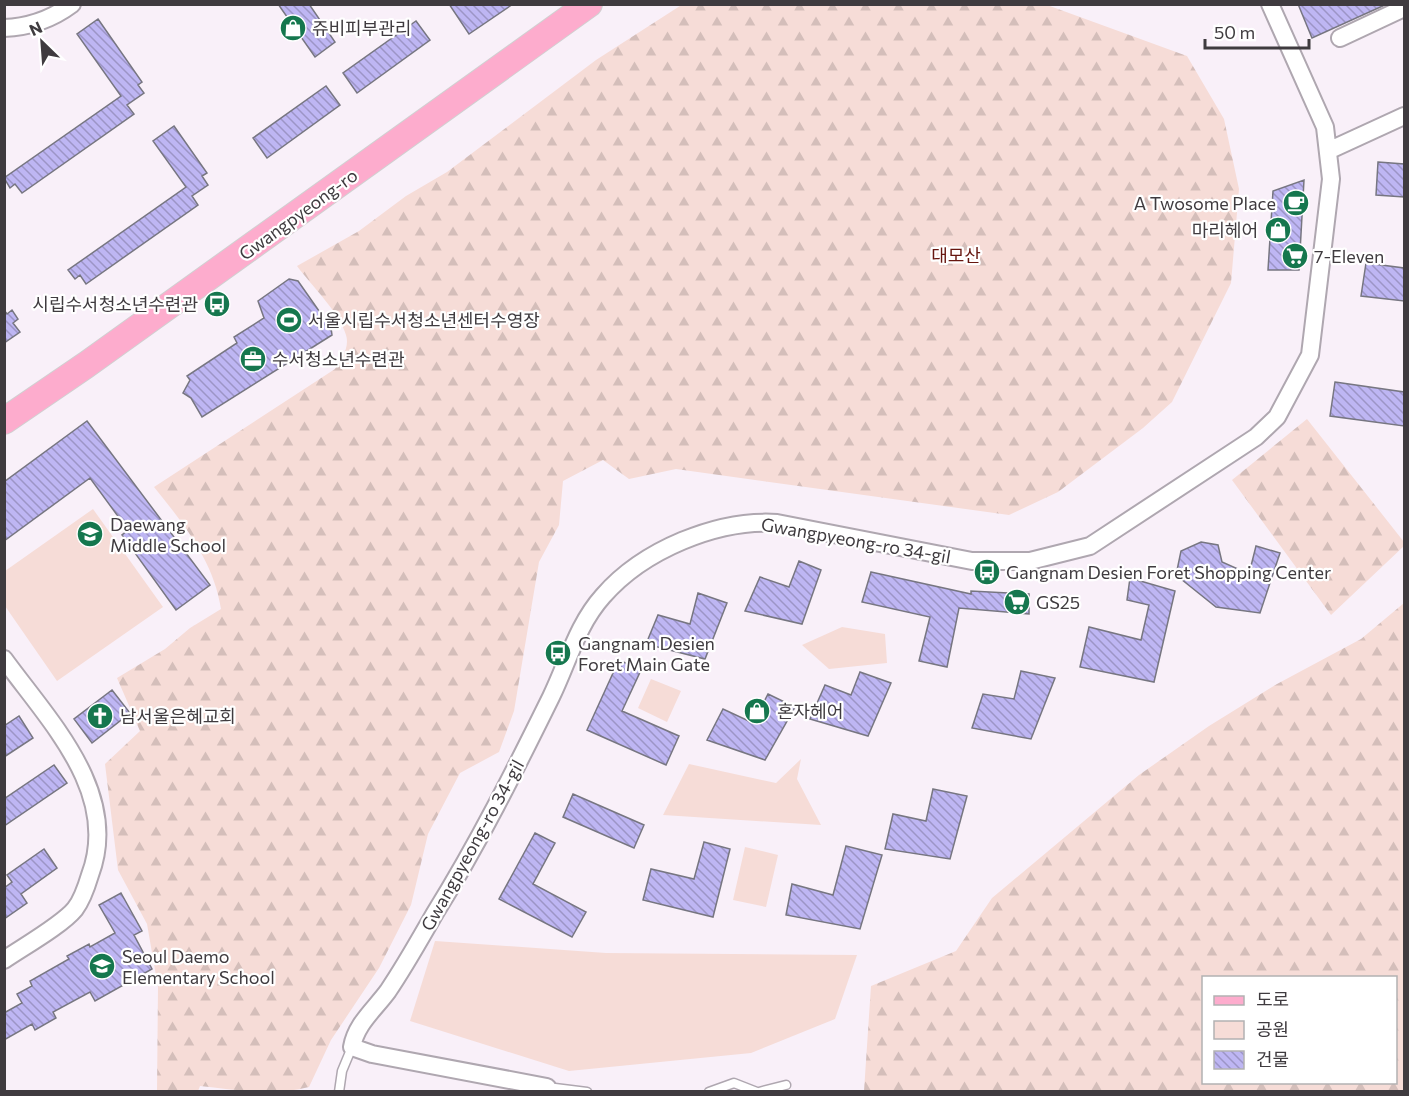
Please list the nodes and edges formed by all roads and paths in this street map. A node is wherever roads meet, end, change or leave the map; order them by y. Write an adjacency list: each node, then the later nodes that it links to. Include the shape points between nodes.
1 (72, 4): 5 (street, via 26,27)
2 (589, 4): 9 (main road, Gwangpyeong-ro)
3 (1270, 4): 8 (street, Gwangpyeong-ro 34-gil, via 1325,127)
4 (1403, 8): 6 (street)
5 (4, 28)
6 (1340, 39)
7 (1404, 116): 8 (street)
8 (1330, 150): 12 (street, Gwangpyeong-ro 34-gil, via 1331,178 1310,355 1277,417 1256,437 1090,546 1030,561 972,561 777,523 747,522 709,530 658,553 602,596 576,633 565,668 521,757 438,909 388,990 354,1033)
9 (4, 421)
10 (4, 659): 11 (street, via 77,762 97,811 98,834 95,863 75,909)
11 (4, 960)
12 (352, 1047): 14 (street); 15 (lane)
13 (786, 1085): 18 (lane)
14 (547, 1087): 16 (lane)
15 (339, 1092)
16 (587, 1092)
17 (710, 1092): 18 (lane, via 734,1083)
18 (758, 1092)

